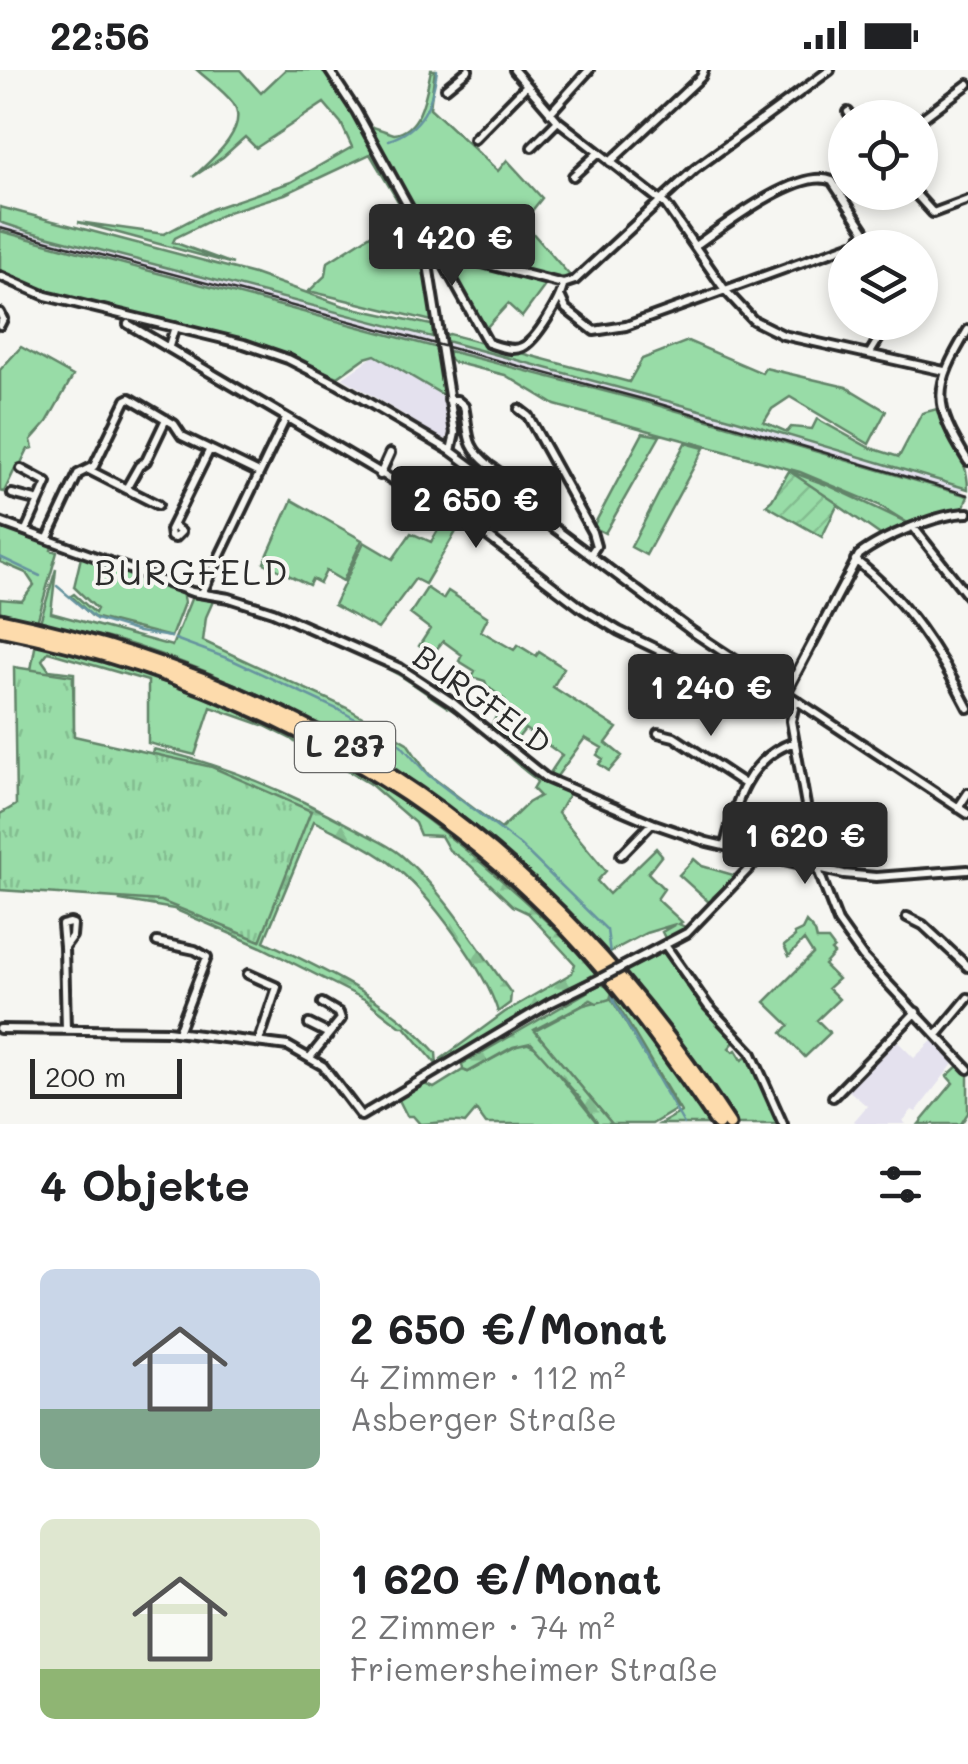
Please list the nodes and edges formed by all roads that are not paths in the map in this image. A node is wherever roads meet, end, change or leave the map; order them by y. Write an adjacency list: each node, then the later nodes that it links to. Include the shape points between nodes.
1 (330, 70): 22 (street, via 412,209)
2 (468, 70): 9 (street)
3 (514, 70): 8 (street)
4 (590, 70): 11 (street)
5 (704, 70): 16 (street)
6 (830, 70): 18 (street)
7 (968, 84): 10 (street)
8 (526, 86): 11 (street); 13 (street)
9 (446, 88)
10 (938, 106)
11 (550, 113): 12 (street)
12 (558, 121): 14 (street); 15 (street)
13 (474, 138)
14 (532, 147)
15 (598, 153): 16 (street); 17 (street)
16 (610, 162): 18 (street)
17 (573, 176)
18 (660, 200): 21 (street); 25 (street, via 580,276)
19 (968, 200): 20 (street)
20 (929, 210)
21 (694, 246): 26 (street); 26 (street, via 760,201 821,177 832,181 864,226 858,242)
22 (428, 254): 23 (street); 38 (street)
23 (438, 254): 25 (street); 27 (street, via 488,344 521,348)
24 (0, 276): 31 (street, via 46,296)
25 (563, 284): 27 (street)
26 (726, 290): 27 (street, via 601,331 566,310); 36 (street, via 748,316 774,332)
27 (561, 298)
28 (0, 313): 30 (street)
29 (128, 324): 35 (street)
30 (0, 325)
31 (165, 325): 32 (street); 35 (street)
32 (174, 327): 35 (street); 43 (street, via 288,359)
33 (968, 330): 37 (street)
34 (878, 340): 36 (street)
35 (166, 345): 40 (street)
36 (870, 354): 37 (street)
37 (944, 372): 45 (street, via 944,417)
38 (450, 400): 43 (street, via 456,433); 50 (street, via 464,406 476,454)
39 (519, 409): 61 (street, via 592,532 596,546)
40 (286, 418): 48 (street); 49 (street)
41 (166, 419): 42 (street); 47 (street, via 126,400); 51 (street)
42 (209, 451): 48 (street); 57 (street)
43 (451, 451): 61 (street)
44 (390, 453): 49 (street)
45 (968, 461)
46 (21, 468): 53 (street, via 47,483)
47 (89, 470): 51 (street); 60 (street, via 78,474)
48 (259, 473): 63 (street)
49 (380, 475): 67 (street, via 486,535 606,623 720,674)
50 (511, 476)
51 (126, 490): 54 (street)
52 (12, 494): 53 (street)
53 (39, 501): 59 (street)
54 (158, 505)
55 (968, 511): 58 (street)
56 (0, 522): 59 (street, BURGFELD)
57 (174, 527)
58 (914, 528): 62 (street, via 872,545); 64 (street)
59 (26, 530): 60 (street, BURGFELD)
60 (48, 538): 63 (street, BURGFELD)
61 (590, 555): 67 (street)
62 (855, 560): 68 (street); 70 (street, via 919,627)
63 (202, 593): 77 (street, BURGFELD, via 273,612 400,668 546,778)
64 (968, 596)
65 (0, 620): 103 (highway, L 237, via 100,643 210,680 302,722 426,798 577,928 637,995)
66 (0, 629): 102 (highway, L 237, via 96,651 209,690 382,779 463,837 560,922 616,985)
67 (739, 663): 68 (street)
68 (786, 693): 69 (street)
69 (796, 700): 72 (street); 75 (street)
70 (968, 708)
71 (658, 733): 73 (street)
72 (795, 742): 73 (street, via 767,756); 81 (street)
73 (746, 784): 78 (street)
74 (968, 793): 75 (street)
75 (958, 808): 76 (street)
76 (968, 814)
77 (652, 823): 78 (street, BURGFELD); 80 (street)
78 (725, 846): 79 (street, BURGFELD)
79 (763, 854): 81 (street, BURGFELD); 85 (street, via 694,926)
80 (622, 856)
81 (817, 868): 82 (street, BURGFELD, via 876,877); 91 (street, via 849,940)
82 (968, 870)
83 (907, 917): 87 (street)
84 (157, 942): 95 (street, via 206,956)
85 (665, 945): 99 (street, bridge, via 550,1003 361,1116); 104 (street, via 751,1052)
86 (64, 946): 94 (street)
87 (968, 966)
88 (248, 974): 98 (street, via 277,987)
89 (968, 998): 97 (street)
90 (322, 1004): 96 (street, via 342,1016)
91 (916, 1012): 97 (street); 101 (street)
92 (309, 1024): 96 (street)
93 (0, 1029): 94 (street)
94 (66, 1029): 95 (street)
95 (178, 1032): 98 (street)
96 (329, 1034): 99 (street)
97 (936, 1034): 100 (street)
98 (259, 1041): 99 (street)
99 (311, 1056)
100 (968, 1069)
101 (834, 1097)
102 (715, 1124)
103 (730, 1124)
104 (783, 1124)

